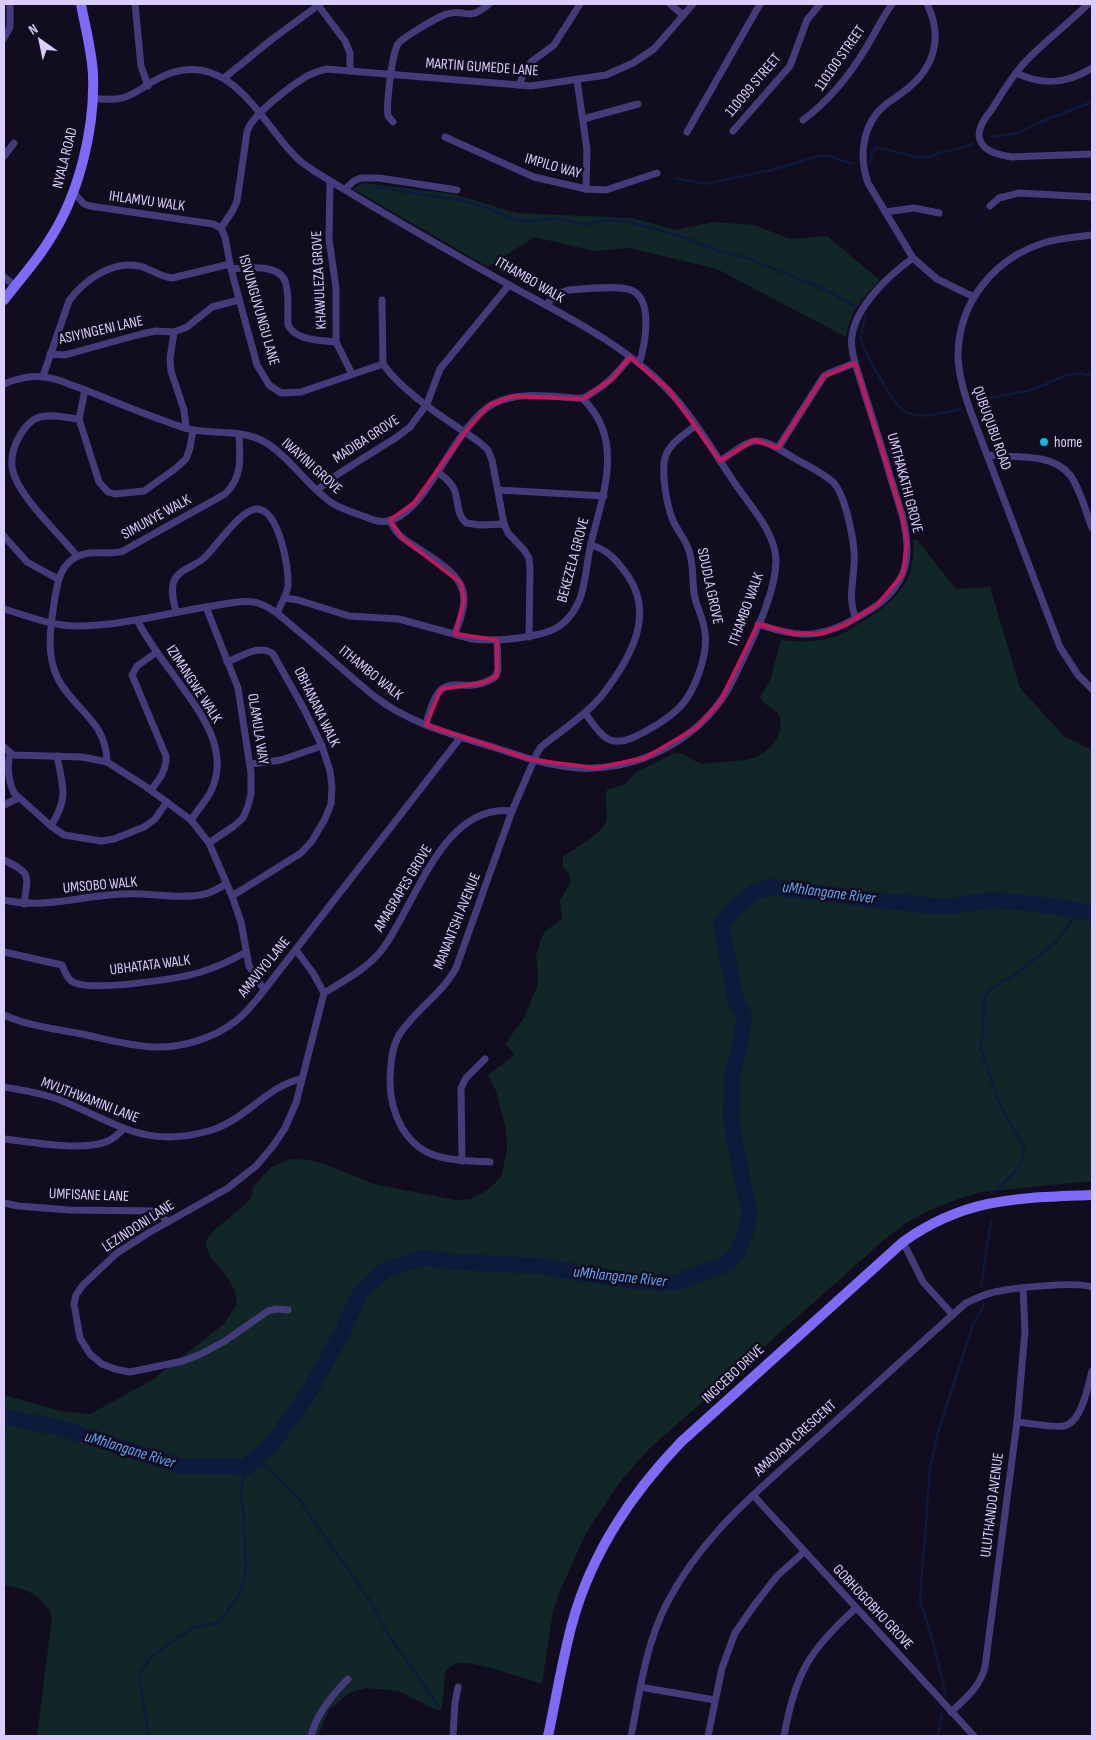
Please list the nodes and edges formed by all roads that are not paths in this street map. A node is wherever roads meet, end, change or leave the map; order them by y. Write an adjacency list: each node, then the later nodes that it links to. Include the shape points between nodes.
1 (10, 4): 15 (street, via 10,27)
2 (81, 4): 24 (main road, NYALA ROAD, via 91,57)
3 (134, 4): 23 (street, via 141,66)
4 (489, 4): 19 (street, via 474,14 442,15 402,40 396,46)
5 (580, 4): 22 (street, via 554,45 526,68)
6 (670, 4): 14 (street)
7 (693, 4): 14 (street, MARTIN GUMEDE LANE)
8 (760, 4): 31 (street)
9 (820, 4): 30 (street, 110099 STREET, via 807,20 790,66)
10 (892, 4): 28 (street, 110100 STREET, via 844,82)
11 (927, 4): 44 (street, via 936,34 924,73 877,114 864,140 864,171)
12 (1088, 4): 18 (street)
13 (319, 5): 17 (street, via 346,41); 20 (street)
14 (683, 15): 21 (street, MARTIN GUMEDE LANE, via 643,57 614,73)
15 (4, 38)
16 (1092, 68): 18 (street, via 1050,83)
17 (350, 71): 19 (street, MARTIN GUMEDE LANE); 26 (street, MARTIN GUMEDE LANE, via 326,69 307,76)
18 (1016, 73): 34 (street, via 983,121 979,138 983,145 992,152 1012,157)
19 (391, 75): 22 (street, MARTIN GUMEDE LANE); 29 (street, via 387,113)
20 (224, 78): 23 (street, ITHAMBO WALK, via 202,70 183,70 166,75); 26 (street, ITHAMBO WALK)
21 (578, 80): 22 (street, MARTIN GUMEDE LANE, via 549,85); 27 (street)
22 (519, 85)
23 (148, 86): 24 (street, ITHAMBO WALK, via 128,97)
24 (93, 98): 41 (main road, NYALA ROAD, via 86,143)
25 (638, 104): 27 (street)
26 (259, 113): 37 (street, ITHAMBO WALK, via 297,158); 46 (street, via 246,132 237,201)
27 (583, 119): 40 (street, via 587,150)
28 (803, 120)
29 (393, 122)
30 (733, 131)
31 (687, 132)
32 (445, 137): 40 (street, IMPILO WAY, via 534,177)
33 (14, 143): 35 (street)
34 (1092, 154)
35 (4, 156)
36 (657, 173): 40 (street, IMPILO WAY, via 606,190)
37 (330, 181): 38 (street, ITHAMBO WALK); 59 (street, KHAWULEZA GROVE, via 329,239 336,288)
38 (345, 189): 39 (street, via 361,178 379,178); 51 (street, ITHAMBO WALK)
39 (458, 190)
40 (586, 190)
41 (73, 192): 46 (street, IHLAMVU WALK, via 90,206 213,224); 52 (main road, NYALA ROAD, via 50,240)
42 (1092, 197): 43 (street, via 1019,193 1000,198)
43 (990, 206)
44 (885, 212): 45 (street, via 914,208); 48 (street)
45 (939, 213)
46 (221, 228): 49 (street, ISIVUNGUVUNGU LANE)
47 (1092, 235): 53 (street, QUBUQUBU ROAD, via 1059,238 1022,252 989,275)
48 (913, 258): 53 (street, via 937,279); 63 (street, UMTHAKATHI GROVE, via 899,268 861,312 852,336)
49 (231, 266): 55 (street, ISIVUNGUVUNGU LANE); 59 (street, via 260,268 281,274 286,284 290,329 297,336); 60 (street, via 172,278 142,266 105,271 85,284 69,302)
50 (4, 277): 52 (street)
51 (509, 285): 57 (street, ITHAMBO WALK); 70 (street, MADIBA GROVE, via 440,369)
52 (15, 286): 54 (main road, NYALA ROAD)
53 (974, 297): 77 (street, QUBUQUBU ROAD, via 961,328 959,363 965,396)
54 (4, 300)
55 (239, 300): 58 (street, ASIYINGENI LANE, via 212,308); 65 (street, ISIVUNGUVUNGU LANE, via 257,365 275,390 288,394 301,392)
56 (382, 300): 64 (street)
57 (546, 305): 61 (street, ITHAMBO WALK); 62 (street, via 556,295 569,290 622,289 634,292 643,302 645,311 645,342)
58 (174, 332): 60 (street, ASIYINGENI LANE, via 141,334 64,355); 73 (street, via 171,371)
59 (336, 342): 65 (street, KHAWULEZA GROVE)
60 (50, 354): 66 (street)
61 (630, 357): 62 (street, ITHAMBO WALK); 69 (street, via 612,379)
62 (639, 363): 72 (street, ITHAMBO WALK, via 669,390)
63 (855, 363): 76 (street, via 824,376); 95 (street, UMTHAKATHI GROVE, via 902,515 907,549 902,574 893,590)
64 (383, 364): 65 (street, ISIVUNGUVUNGU LANE); 70 (street, via 402,385)
65 (352, 374)
66 (43, 376): 67 (street, IWAYINI GROVE); 68 (street, IWAYINI GROVE)
67 (4, 384)
68 (85, 390): 71 (street); 73 (street, IWAYINI GROVE)
69 (583, 399): 74 (street, via 554,396 503,398 490,405); 82 (street, BEKEZELA GROVE, via 597,416 604,432 608,451)
70 (427, 404): 74 (street); 80 (street, MADIBA GROVE, via 402,434)
71 (79, 419): 73 (street, via 99,482 108,492 115,494 144,491 175,469 186,459 190,448); 88 (street, via 46,415 33,419 19,437 12,456 16,480)
72 (695, 426): 78 (street, ITHAMBO WALK); 105 (street, SDUDLA GROVE, via 673,444 666,453 664,464 671,516 685,539 693,563 694,592 706,634 706,650 701,665 681,706 632,738 617,742 609,740)
73 (190, 429): 75 (street, IWAYINI GROVE)
74 (465, 432): 79 (street); 81 (street, via 488,450)
75 (239, 434): 80 (street, IWAYINI GROVE, via 268,444); 88 (street, SIMUNYE WALK, via 239,472 232,488 225,494 123,551)
76 (778, 448): 78 (street, via 754,440); 95 (street, via 831,480 840,494 855,549 852,608)
77 (986, 455): 85 (street, via 1041,459 1063,467 1074,481); 104 (street, QUBUQUBU ROAD, via 1060,647 1078,675)
78 (720, 461): 98 (street, ITHAMBO WALK, via 763,524 774,550 774,580)
79 (438, 472): 83 (street, via 408,510); 84 (street, via 454,487 459,513 466,523)
80 (317, 490): 83 (street, IWAYINI GROVE, via 342,509 378,521)
81 (498, 490): 82 (street); 84 (street)
82 (604, 496): 87 (street, BEKEZELA GROVE)
83 (390, 520): 99 (street, via 402,538 448,569 461,582 464,601)
84 (504, 524): 100 (street, via 530,563)
85 (1092, 528)
86 (4, 536): 89 (street, via 27,562)
87 (591, 545): 100 (street, BEKEZELA GROVE, via 576,610 554,630); 105 (street, MANANTSHI AVENUE, via 608,552 626,573 638,596 641,617 636,638 621,669)
88 (77, 556): 89 (street)
89 (58, 579): 97 (street)
90 (284, 598): 93 (street, via 288,575 283,545 269,516 256,509 233,525 204,558 174,579); 94 (street); 99 (street, BEKEZELA GROVE, via 348,616 399,619)
91 (206, 607): 93 (street, ITHAMBO WALK); 94 (street, ITHAMBO WALK, via 252,602); 103 (street, OLAMULA WAY)
92 (4, 610): 97 (street, ITHAMBO WALK)
93 (176, 612): 96 (street, ITHAMBO WALK)
94 (276, 613): 106 (street, ITHAMBO WALK, via 375,697 406,717)
95 (856, 618): 98 (street, UMTHAKATHI GROVE, via 836,629 813,635 773,630)
96 (137, 620): 97 (street, ITHAMBO WALK, via 80,626); 102 (street, IZIMANGWE WALK)
97 (51, 622): 113 (street, via 49,638 58,678 100,733)
98 (758, 624): 112 (street, ITHAMBO WALK, via 720,702 682,738 645,758 615,765 580,768)
99 (455, 634): 101 (street, BEKEZELA GROVE, via 472,639)
100 (529, 636): 101 (street, BEKEZELA GROVE)
101 (497, 640): 106 (street, via 496,677 482,683 450,685 441,689 433,700)
102 (157, 652): 115 (street, via 136,666 132,675 166,756 166,767); 120 (street, IZIMANGWE WALK, via 201,715 215,745 217,759 213,786)
103 (228, 662): 108 (street, OBHANANA WALK, via 259,650 273,654); 114 (street, OLAMULA WAY, via 240,694)
104 (1092, 689)
105 (585, 713): 112 (street, MANANTSHI AVENUE, via 542,747)
106 (426, 725): 107 (street, ITHAMBO WALK)
107 (460, 738): 112 (street, ITHAMBO WALK); 128 (street, AMAVIYO LANE)
108 (322, 746): 114 (street, via 281,760); 125 (street, OBHANANA WALK, via 330,771 332,797 330,810 312,841 296,857)
109 (4, 747): 110 (street)
110 (10, 753): 111 (street); 116 (street, via 9,780)
111 (56, 756): 113 (street); 121 (street, via 63,802)
112 (533, 760): 119 (street, MANANTSHI AVENUE)
113 (107, 762): 115 (street)
114 (251, 764): 122 (street, OLAMULA WAY, via 251,794 245,813 234,826)
115 (151, 790): 117 (street)
116 (18, 798): 118 (street); 121 (street)
117 (167, 802): 120 (street); 121 (street, via 150,823 101,842 64,836)
118 (4, 805)
119 (512, 812): 132 (street, AMAGRAPES GROVE, via 492,812 458,831 435,858 384,947 367,965); 139 (street, MANANTSHI AVENUE, via 456,968 406,1026 393,1047 391,1057 391,1102 401,1127 429,1153)
120 (191, 820): 122 (street)
121 (51, 826)
122 (209, 843): 124 (street)
123 (4, 860): 127 (street, via 24,872 27,880)
124 (226, 884): 125 (street); 127 (street, UMSOBO WALK, via 196,895 122,894 69,902)
125 (232, 896): 130 (street)
126 (4, 900): 127 (street, UMSOBO WALK)
127 (24, 904)
128 (296, 950): 131 (street, AMAVIYO LANE); 132 (street)
129 (4, 952): 130 (street, UBHATATA WALK, via 62,965 68,978 76,983 106,985 198,973)
130 (246, 952): 131 (street, via 251,971)
131 (264, 990): 133 (street, AMAVIYO LANE, via 237,1021 197,1041 166,1047 56,1030)
132 (324, 993): 135 (street, LEZINDONI LANE)
133 (4, 1015)
134 (485, 1060): 139 (street, via 466,1078 461,1088)
135 (302, 1079): 137 (street, MVUTHWAMINI LANE, via 284,1084 244,1114 206,1132 157,1137); 143 (street, LEZINDONI LANE, via 285,1128 256,1166 228,1188)
136 (4, 1087): 137 (street, MVUTHWAMINI LANE, via 59,1100)
137 (123, 1129): 138 (street, via 113,1138 98,1144 56,1145)
138 (4, 1139)
139 (462, 1160): 140 (street, MANANTSHI AVENUE)
140 (490, 1162)
141 (1092, 1195): 144 (main road, INGCEBO DRIVE, via 984,1204 947,1216)
142 (4, 1202): 143 (street, UMFISANE LANE, via 70,1210 156,1211)
143 (168, 1222): 147 (street, LEZINDONI LANE, via 117,1254 78,1290 74,1304 78,1333 95,1360 130,1372 183,1361 225,1342 268,1311 276,1308)
144 (903, 1242): 148 (street, via 923,1282); 161 (main road, INGCEBO DRIVE, via 681,1442 622,1514 605,1540 578,1602)
145 (1092, 1287): 146 (street, AMADADA CRESCENT, via 1076,1284)
146 (1023, 1288): 148 (street, AMADADA CRESCENT, via 982,1295); 150 (street, ULUTHANDO AVENUE, via 1025,1331)
147 (288, 1310)
148 (953, 1315): 151 (street, AMADADA CRESCENT)
149 (1092, 1371): 150 (street, via 1079,1413 1069,1424 1054,1426)
150 (1017, 1422): 158 (street, ULUTHANDO AVENUE, via 985,1667 977,1686)
151 (753, 1495): 152 (street, GOBHOGOBHO GROVE); 156 (street, AMADADA CRESCENT, via 705,1544 675,1588 651,1642)
152 (804, 1552): 153 (street, GOBHOGOBHO GROVE); 157 (street, via 777,1576 736,1633)
153 (856, 1608): 158 (street, GOBHOGOBHO GROVE); 164 (street, via 823,1640 804,1668 796,1686)
154 (348, 1679): 159 (street, via 328,1702)
155 (458, 1687): 160 (street)
156 (640, 1687): 157 (street); 162 (street, AMADADA CRESCENT)
157 (714, 1700): 163 (street)
158 (951, 1712): 165 (street, GOBHOGOBHO GROVE)
159 (311, 1736)
160 (453, 1736)
161 (548, 1736)
162 (631, 1736)
163 (708, 1736)
164 (784, 1736)
165 (974, 1736)

